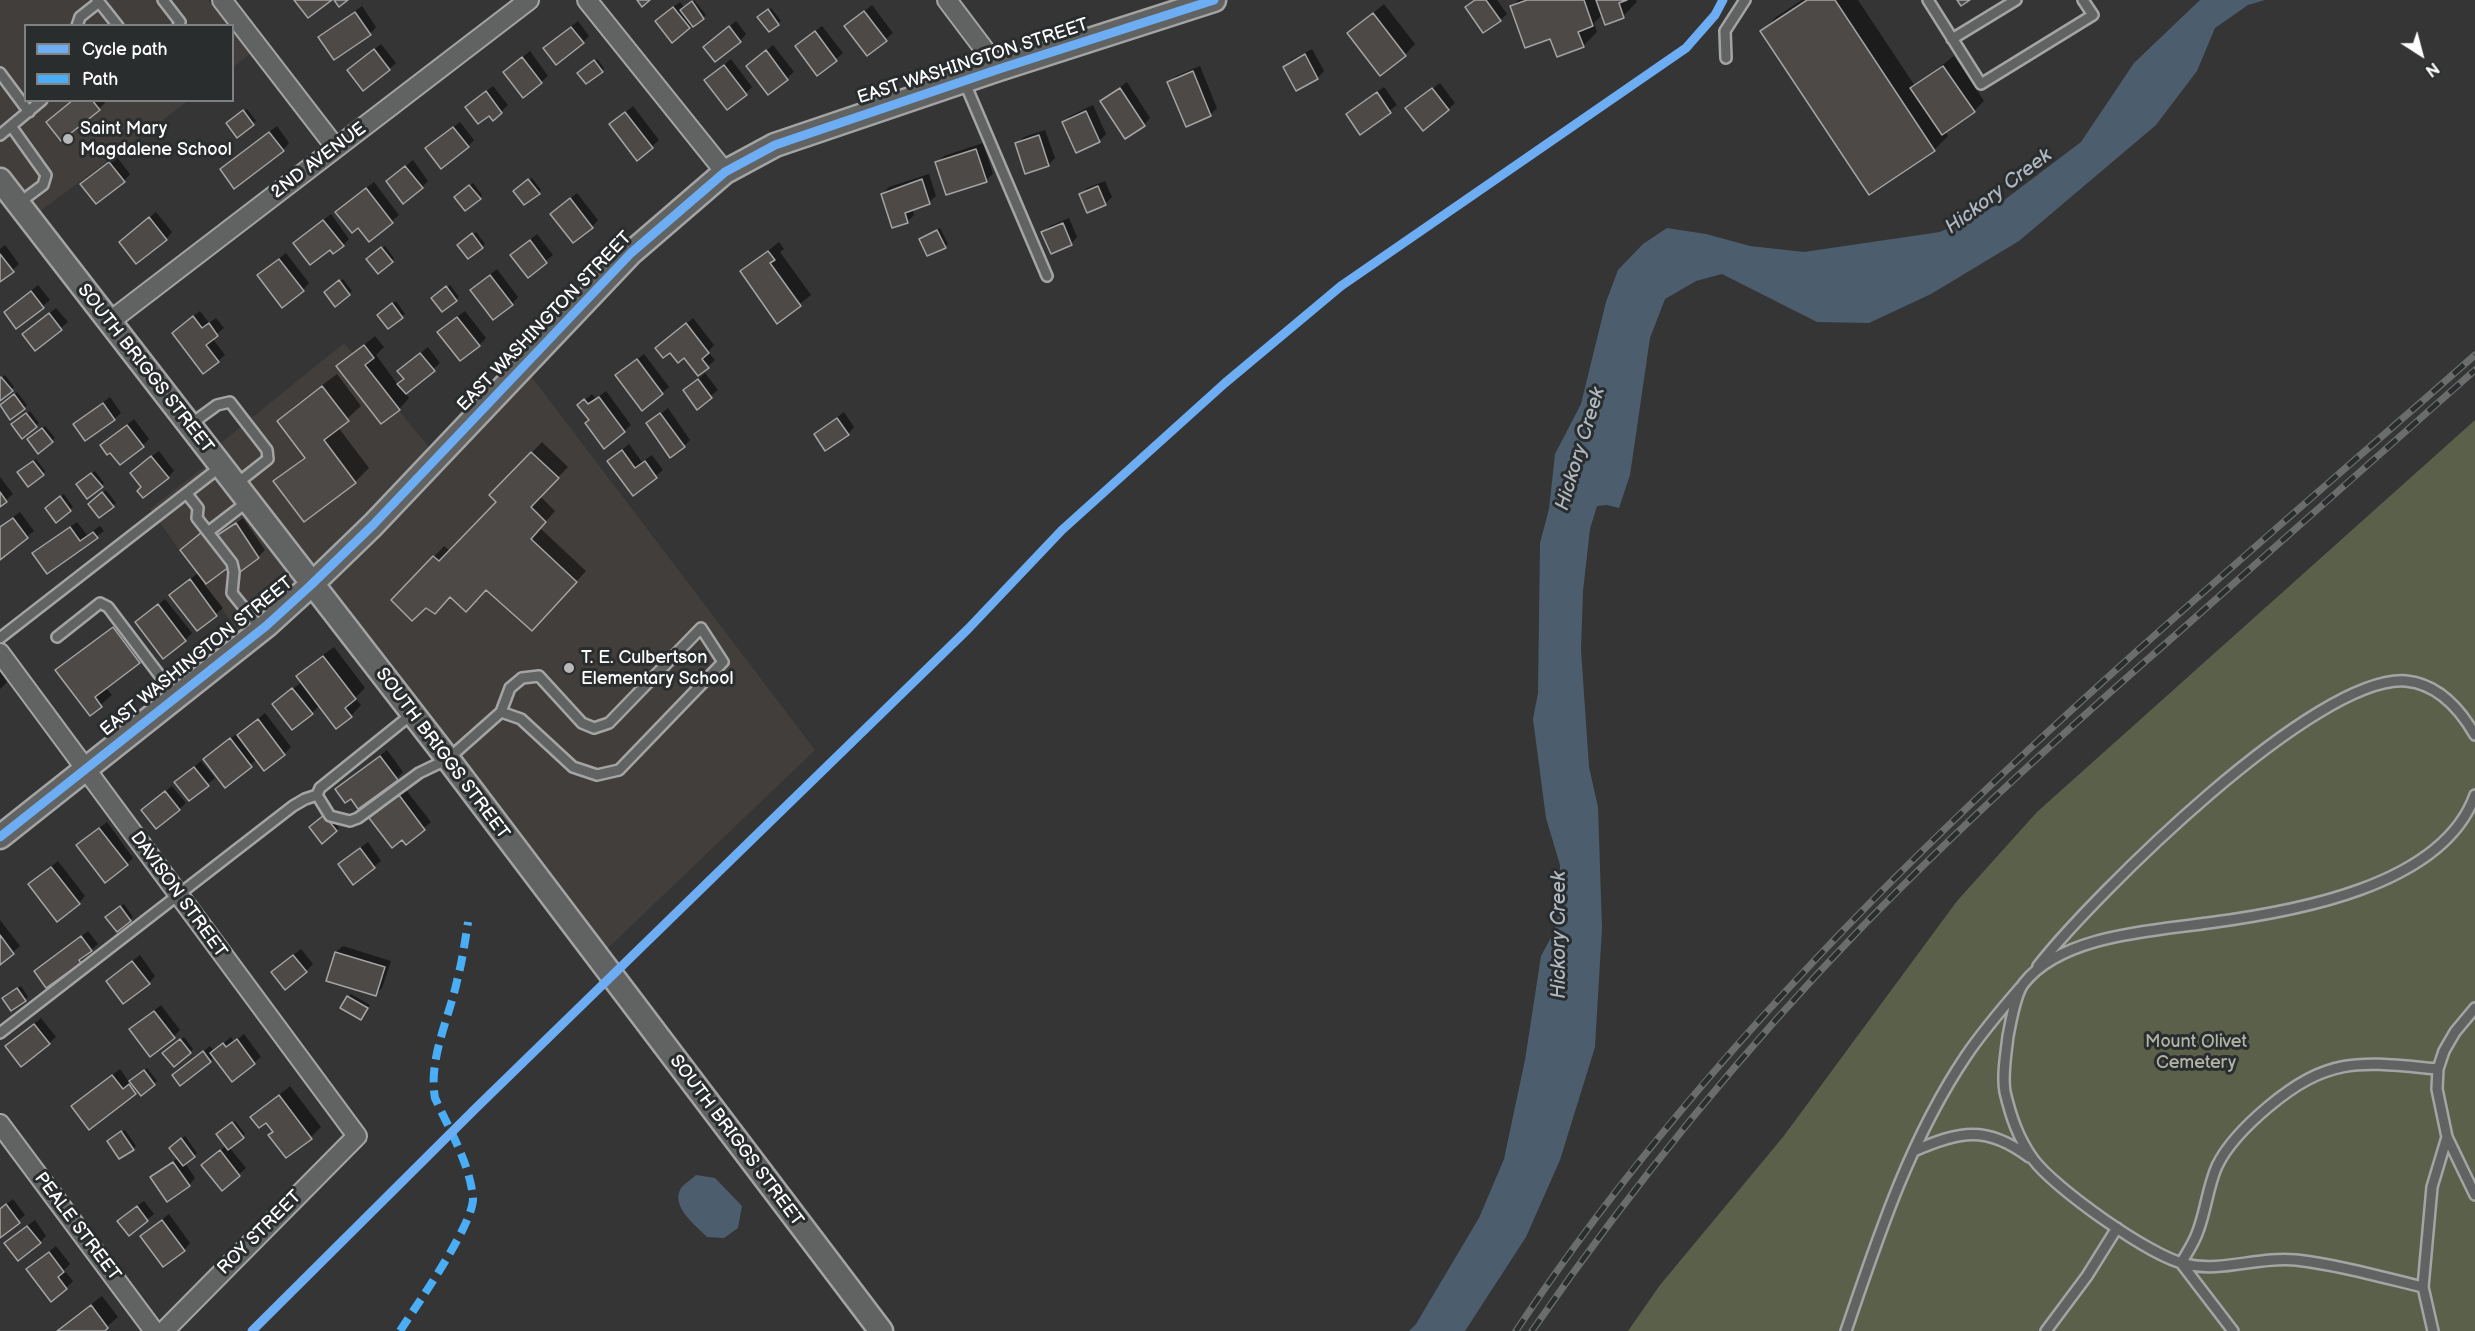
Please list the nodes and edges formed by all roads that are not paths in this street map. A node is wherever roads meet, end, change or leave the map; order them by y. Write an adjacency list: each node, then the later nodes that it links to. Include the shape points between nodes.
1 (163, 0): 14 (lane)
2 (222, 0): 24 (street)
3 (529, 0): 24 (street, 2ND AVENUE)
4 (587, 0): 25 (street)
5 (946, 0): 17 (street)
6 (1214, 0): 17 (street, EAST WASHINGTON STREET)
7 (1745, 0): 16 (lane, via 1725,31)
8 (1928, 0): 15 (lane)
9 (2016, 0): 15 (lane)
10 (2084, 0): 15 (lane, via 2093,15 1981,84)
11 (98, 1): 12 (lane); 13 (lane)
12 (78, 24)
13 (116, 24)
14 (179, 24)
15 (1952, 39)
16 (1726, 58)
17 (999, 69): 19 (street, EAST WASHINGTON STREET)
18 (0, 73): 21 (lane)
19 (964, 81): 25 (street, EAST WASHINGTON STREET, via 775,145); 28 (lane)
20 (40, 102): 21 (lane)
21 (29, 112): 22 (lane)
22 (11, 126): 23 (lane); 27 (lane, via 46,175 43,184)
23 (0, 135)
24 (336, 148): 29 (street, 2ND AVENUE)
25 (724, 172): 35 (street, EAST WASHINGTON STREET, via 631,253 381,517)
26 (0, 180): 27 (street, SOUTH BRIGGS STREET)
27 (18, 204): 29 (street, SOUTH BRIGGS STREET)
28 (1047, 276)
29 (109, 322): 30 (street, SOUTH BRIGGS STREET)
30 (189, 426): 31 (street, SOUTH BRIGGS STREET); 33 (lane, via 217,405 230,402 267,450 268,459)
31 (220, 467): 32 (lane); 33 (street, SOUTH BRIGGS STREET)
32 (187, 494): 34 (lane); 38 (lane)
33 (241, 494): 34 (lane); 35 (street, SOUTH BRIGGS STREET)
34 (208, 532): 36 (lane, via 232,563 232,593)
35 (311, 585): 36 (street, EAST WASHINGTON STREET); 42 (street, SOUTH BRIGGS STREET)
36 (261, 629): 40 (street, EAST WASHINGTON STREET)
37 (57, 637): 40 (lane, via 100,603 108,607)
38 (0, 638)
39 (0, 654): 45 (street, DAVISON STREET)
40 (176, 697): 45 (street, EAST WASHINGTON STREET)
41 (501, 712): 41 (lane, via 520,720 573,767 597,775 619,770 723,662 700,628 609,723 594,728 582,723 539,676 522,678 510,688); 44 (lane)
42 (412, 714): 44 (street, SOUTH BRIGGS STREET); 46 (lane, via 320,788)
43 (2475, 735): 50 (lane, via 2455,706 2439,693 2406,681 2387,682 2318,711 2250,762 2144,853 2063,934)
44 (448, 759): 46 (lane, via 419,773 350,821 330,816); 65 (street, SOUTH BRIGGS STREET)
45 (86, 770): 48 (street, EAST WASHINGTON STREET); 49 (street, DAVISON STREET)
46 (317, 795): 49 (lane, via 293,806)
47 (2475, 795): 50 (lane, via 2461,821 2429,855 2371,884 2334,898 2236,920 2107,938 2061,953)
48 (0, 837)
49 (178, 894): 52 (lane); 55 (street, DAVISON STREET)
50 (2024, 983): 57 (lane, via 1965,1057); 58 (lane, via 2011,1018 2004,1087 2019,1138)
51 (2475, 1008): 53 (lane, via 2455,1032)
52 (0, 1033)
53 (2438, 1069): 56 (lane, via 2437,1089); 61 (lane, via 2345,1066 2301,1081 2282,1095 2235,1140 2218,1165 2198,1231)
54 (0, 1124): 63 (street, PEALE STREET)
55 (357, 1136): 64 (street, ROY STREET)
56 (2447, 1137): 59 (lane); 62 (lane, via 2432,1187)
57 (1914, 1152): 58 (lane, via 1944,1138 1984,1135 2016,1147); 66 (lane)
58 (2035, 1162): 60 (lane)
59 (2475, 1194)
60 (2117, 1228): 61 (lane); 67 (lane)
61 (2181, 1263): 62 (lane, via 2206,1268 2272,1259 2296,1260); 68 (lane)
62 (2423, 1287): 69 (lane)
63 (154, 1331)
64 (164, 1331)
65 (881, 1331)
66 (1846, 1331)
67 (2046, 1331)
68 (2234, 1331)
69 (2433, 1331)

